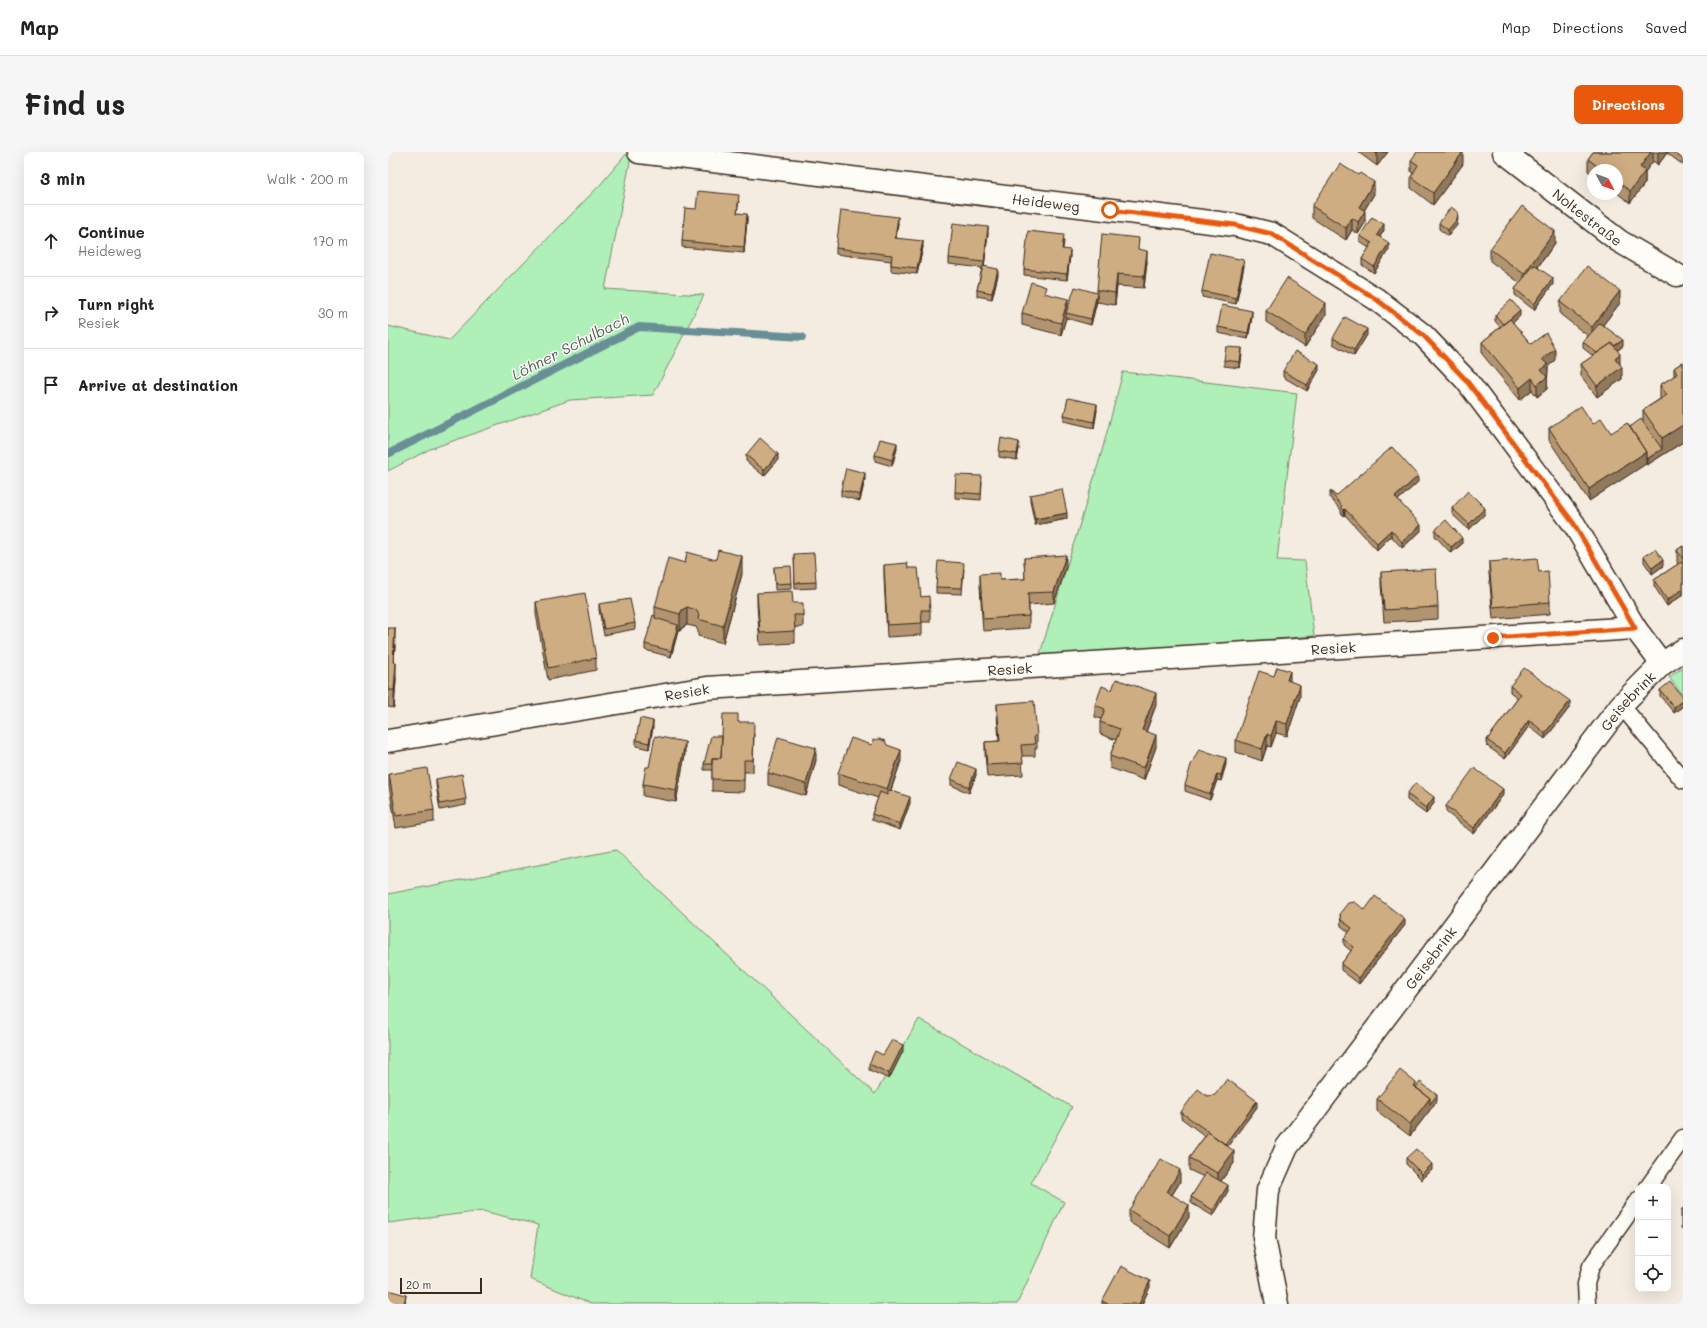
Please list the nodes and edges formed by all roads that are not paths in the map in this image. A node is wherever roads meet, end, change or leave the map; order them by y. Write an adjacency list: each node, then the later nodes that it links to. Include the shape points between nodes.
1 (639, 152): 4 (street, Heideweg, via 1235,225 1272,234 1376,299 1423,335 1466,380 1574,524)
2 (1504, 152): 3 (street, Noltestraße, via 1619,241)
3 (1677, 275)
4 (1635, 628): 6 (street, Heideweg); 8 (street, Resiek, via 707,688)
5 (1683, 650): 6 (street, Geisebrink)
6 (1662, 664): 7 (street, Geisebrink)
7 (1621, 705): 9 (lane); 13 (street, Geisebrink, via 1288,1147 1268,1190 1264,1238)
8 (388, 741)
9 (1683, 780)
10 (1683, 1138): 11 (lane)
11 (1650, 1184)
12 (1635, 1204): 14 (lane, via 1591,1266 1586,1284)
13 (1277, 1304)
14 (1587, 1304)

